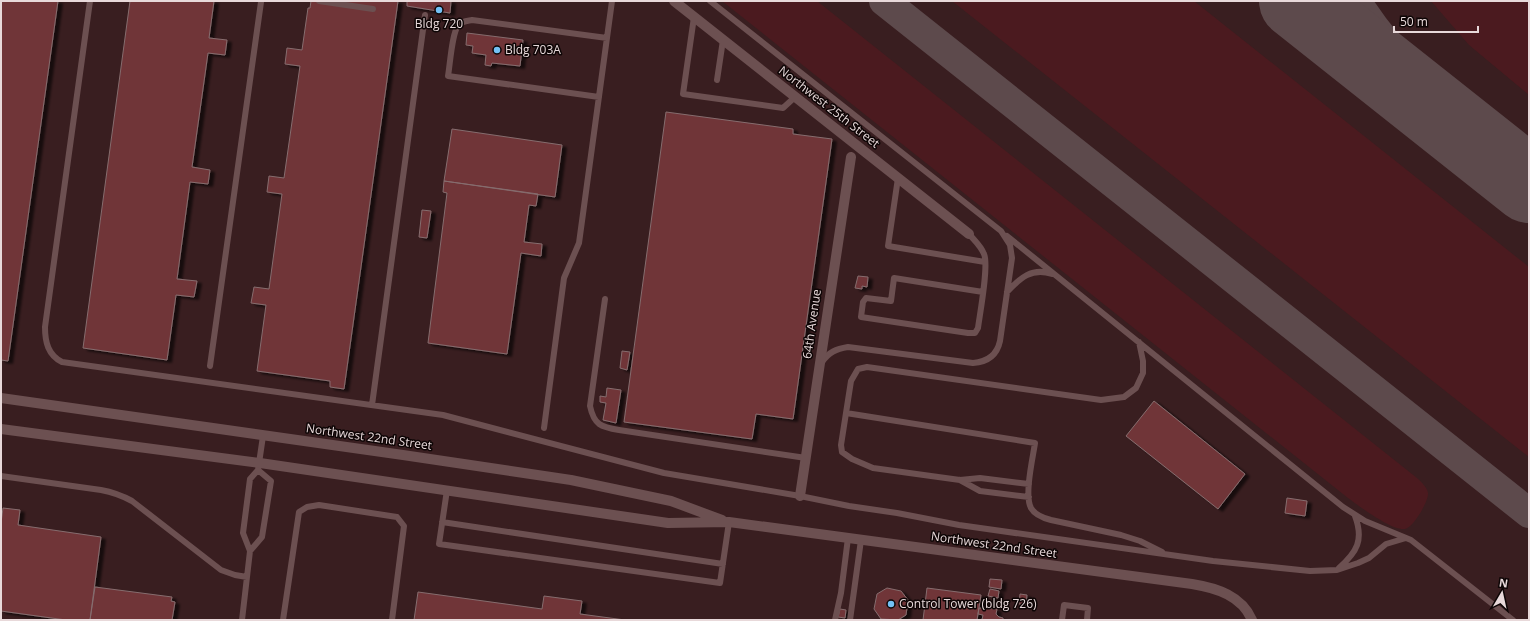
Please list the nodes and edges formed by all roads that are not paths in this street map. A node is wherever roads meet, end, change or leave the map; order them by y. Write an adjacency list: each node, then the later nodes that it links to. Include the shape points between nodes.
1 (90, 1): 29 (lane, via 45,327 45,340 50,352 57,359 68,363)
2 (319, 1): 7 (lane)
3 (612, 1): 11 (lane)
4 (674, 1): 10 (street, Northwest 25th Street)
5 (710, 1): 18 (lane)
6 (261, 2): 27 (lane)
7 (330, 2): 8 (lane)
8 (372, 9)
9 (425, 15): 29 (lane)
10 (694, 17): 12 (street, Northwest 25th Street); 15 (lane, via 684,94 783,108)
11 (607, 38): 14 (lane); 14 (lane, via 466,21 455,31 448,76)
12 (723, 40): 13 (lane); 15 (street, Northwest 25th Street)
13 (717, 80)
14 (599, 97): 31 (lane, via 579,243 564,278)
15 (795, 97): 17 (street, Northwest 25th Street)
16 (851, 157): 26 (street, 64th Avenue)
17 (898, 178): 19 (street, Northwest 25th Street); 20 (lane, via 888,246)
18 (1001, 231): 21 (lane); 23 (lane, via 1012,250)
19 (968, 234): 20 (lane, via 981,249)
20 (985, 262): 22 (lane)
21 (1057, 276): 23 (lane, via 1045,272 1031,273 1018,280); 25 (lane)
22 (983, 292): 22 (lane, via 978,328 974,333 861,318 866,298 891,301 894,278)
23 (1007, 293): 26 (lane, via 999,346 995,354 982,362 969,363 848,347 829,353)
24 (605, 299): 34 (lane, via 590,406 596,423 619,430)
25 (1139, 342): 30 (lane, via 1143,373 1136,388 1124,397 1101,400 867,367 858,370 851,381); 42 (lane)
26 (819, 365): 34 (street, 64th Avenue)
27 (210, 366)
28 (1, 398): 33 (street, Northwest 22nd Street)
29 (372, 405): 40 (lane, via 443,415 664,473)
30 (846, 413): 37 (lane, via 841,445 842,452 852,459 873,468); 38 (lane, via 1035,443)
31 (544, 428)
32 (1, 429): 35 (street, Northwest 22nd Street)
33 (263, 436): 35 (lane); 44 (street, Northwest 22nd Street, via 570,480 670,501)
34 (806, 458): 40 (street, 64th Avenue)
35 (259, 466): 39 (street, Northwest 22nd Street); 48 (lane, via 250,479 243,533); 48 (lane, via 271,481 262,538)
36 (1, 476): 52 (lane, via 101,490 122,496 221,570)
37 (960, 480): 38 (lane, via 980,478); 41 (lane, via 980,491)
38 (1029, 484): 41 (lane)
39 (447, 490): 43 (lane); 44 (street, Northwest 22nd Street, via 668,523)
40 (800, 496): 49 (lane, via 959,525)
41 (1029, 498): 49 (lane, via 1035,514 1043,518 1121,535)
42 (1355, 516): 46 (lane); 51 (lane, via 1360,528 1358,546 1350,559)
43 (442, 522): 50 (lane); 50 (lane, via 439,544 720,583)
44 (729, 522): 45 (street, Northwest 22nd Street); 50 (lane)
45 (848, 538): 47 (street, Northwest 22nd Street); 56 (lane)
46 (1406, 538): 51 (lane, via 1386,544 1369,558); 61 (lane)
47 (861, 540): 57 (lane); 60 (street, Northwest 22nd Street, via 1203,586 1231,596 1248,610)
48 (250, 550): 52 (lane)
49 (1167, 554): 51 (lane, via 1301,570)
50 (723, 564)
51 (1337, 570)
52 (247, 577): 53 (lane)
53 (242, 620)
54 (283, 620): 55 (lane, via 299,512 306,506 319,505 397,517 404,526)
55 (392, 620)
56 (835, 620)
57 (850, 620)
58 (1062, 620): 59 (lane, via 1064,605 1088,608)
59 (1087, 620)
60 (1252, 620)
61 (1513, 620)

